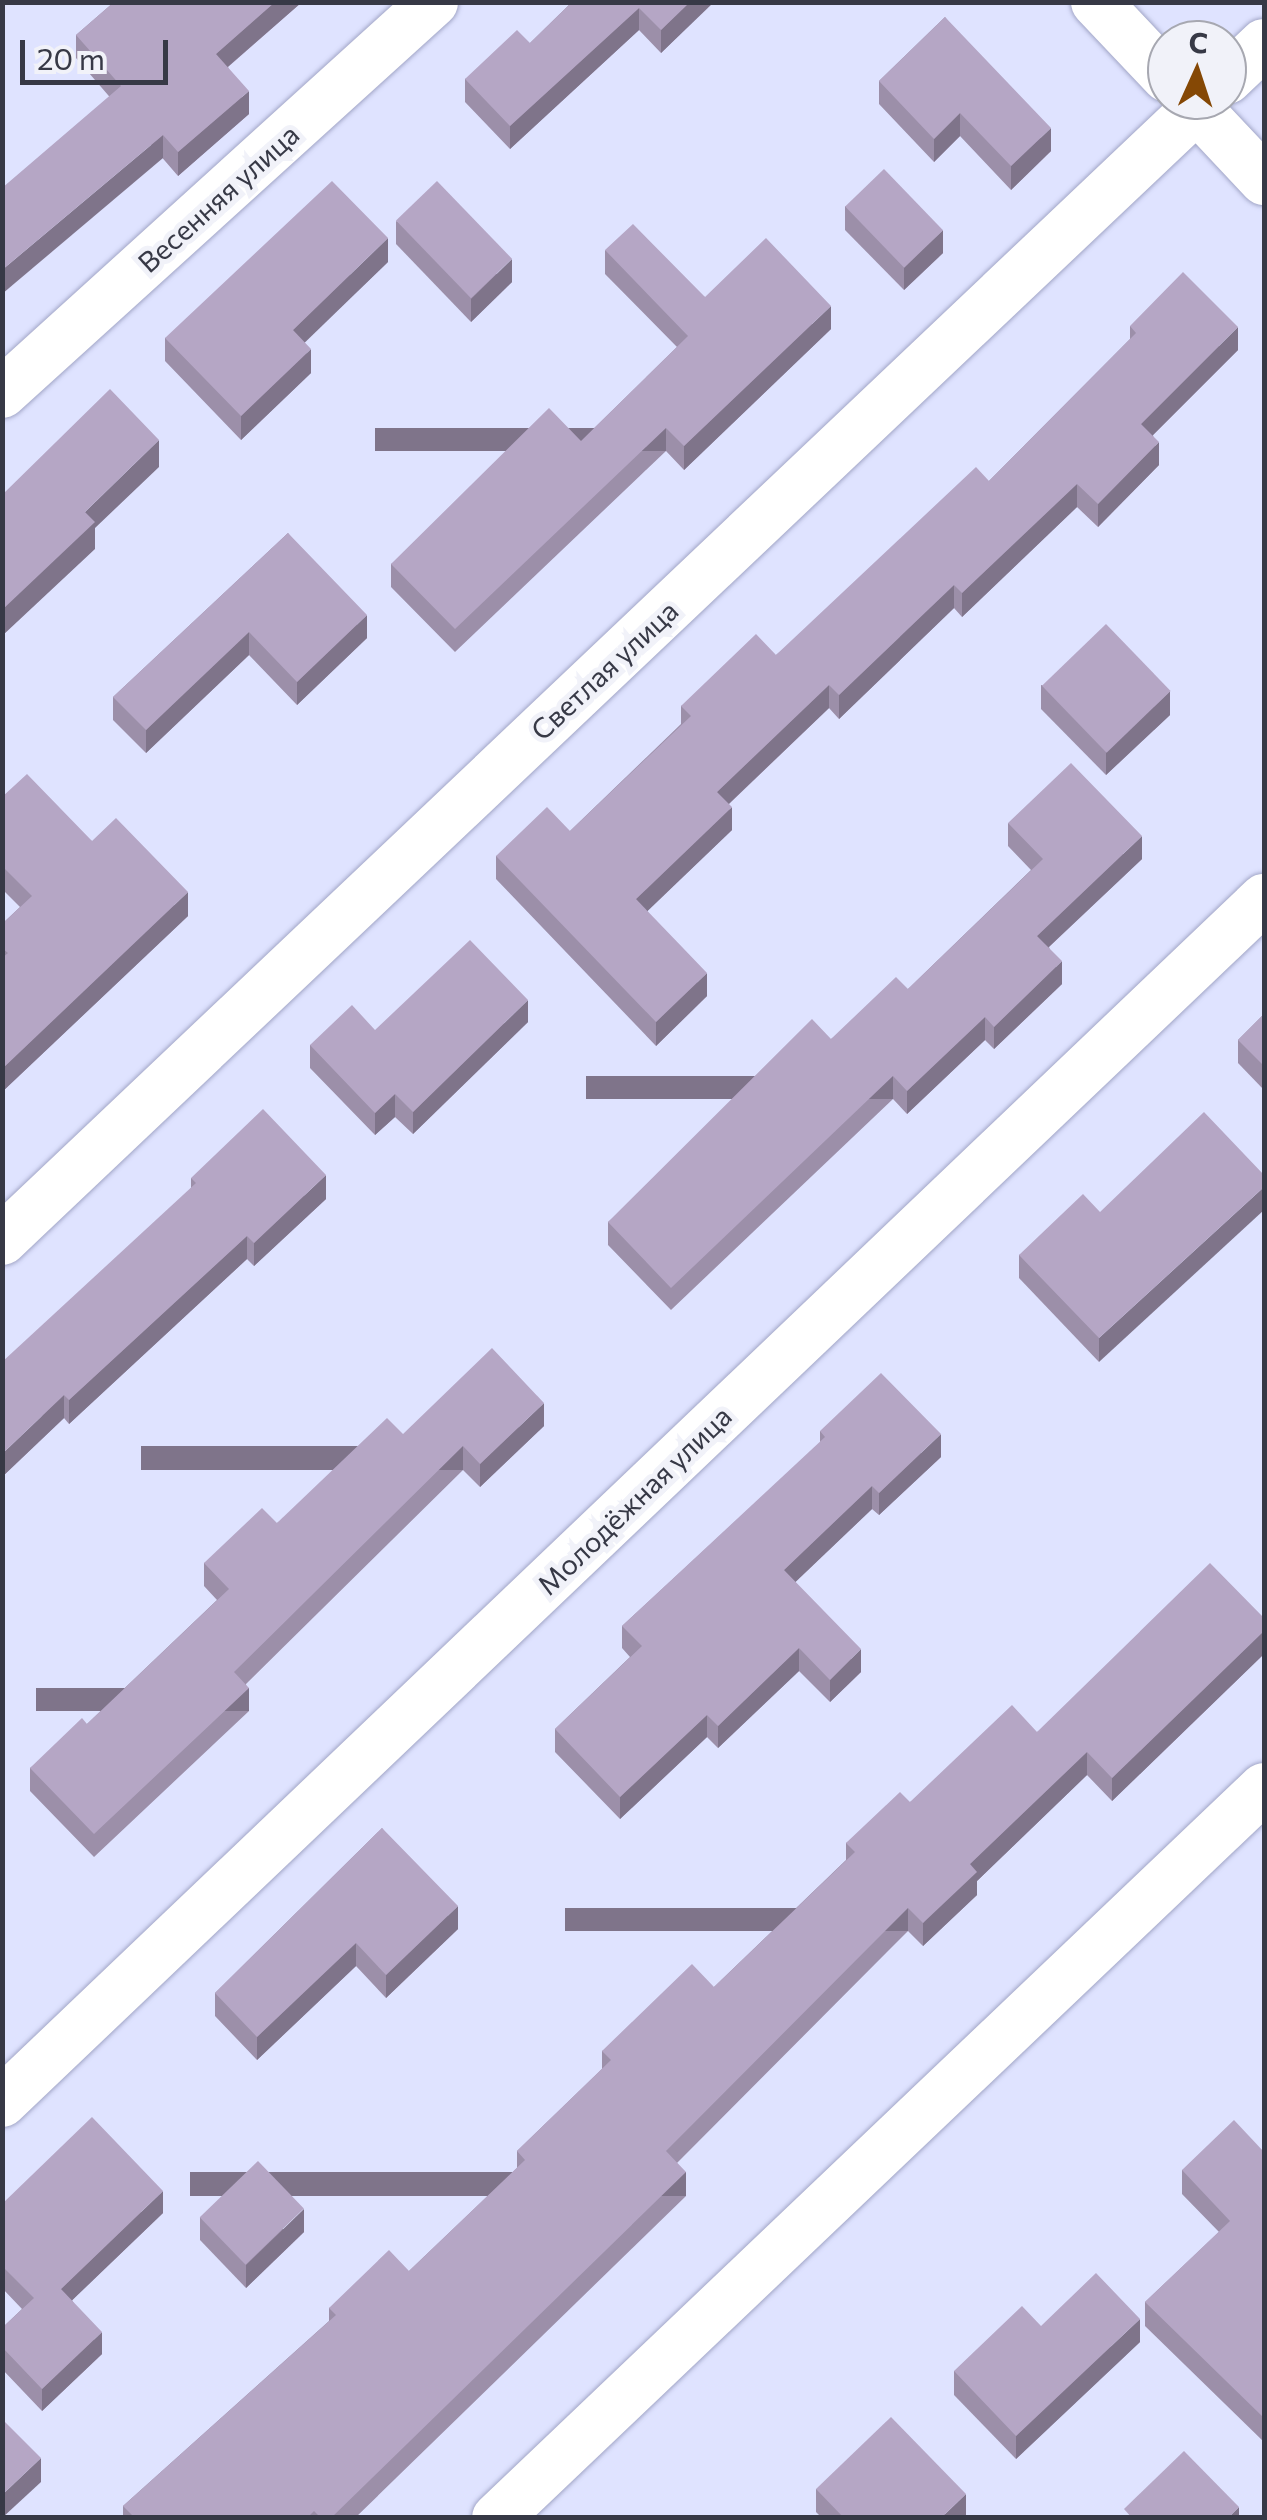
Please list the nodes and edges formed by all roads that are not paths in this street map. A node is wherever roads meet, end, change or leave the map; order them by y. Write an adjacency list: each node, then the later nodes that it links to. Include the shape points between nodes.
1 (433, 2): 7 (street, Весенняя улица)
2 (1096, 2): 3 (street)
3 (1147, 48)
4 (1169, 120): 9 (street, Светлая улица)
5 (1218, 120): 6 (street)
6 (1264, 180)
7 (2, 393)
8 (1264, 899): 11 (street, Молодёжная улица)
9 (2, 1240)
10 (1264, 1788): 12 (street)
11 (2, 2102)
12 (496, 2518)

